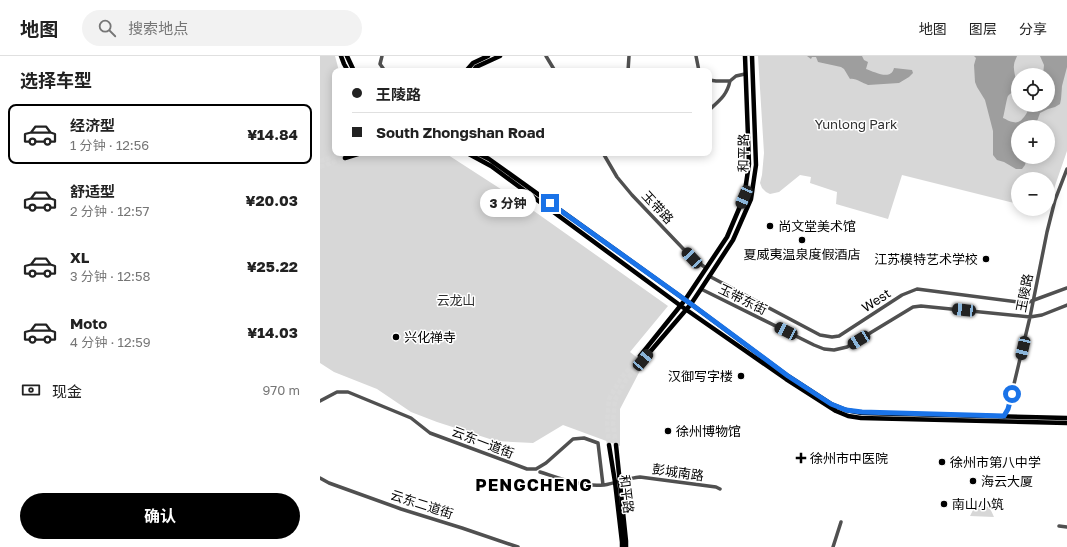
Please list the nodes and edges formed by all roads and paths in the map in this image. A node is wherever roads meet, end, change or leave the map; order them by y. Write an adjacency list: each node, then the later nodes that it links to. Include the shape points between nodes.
1 (342, 56): 11 (main road)
2 (347, 56): 12 (main road)
3 (382, 56): 13 (street, via 380,64)
4 (488, 56): 14 (main road)
5 (500, 56): 15 (main road)
6 (546, 56): 16 (street)
7 (629, 56): 17 (street)
8 (696, 56): 18 (street)
9 (745, 56): 19 (main road, 和平路)
10 (752, 56): 28 (main road, 和平路, via 756,165 751,199 733,240)
11 (346, 68)
12 (353, 68)
13 (383, 68)
14 (469, 68)
15 (475, 68)
16 (553, 68)
17 (628, 68)
18 (698, 68)
19 (746, 74): 21 (street, via 736,76); 27 (main road, 和平路, via 749,164 744,197 727,237)
20 (712, 80): 21 (street)
21 (730, 81): 22 (street, via 722,99)
22 (712, 107)
23 (473, 156): 35 (main road, via 491,166)
24 (482, 156): 31 (main road)
25 (605, 156): 27 (street, 玉带路, via 617,178 632,195 692,258)
26 (1067, 169): 32 (street, 王陵路, via 1055,200)
27 (706, 268): 31 (main road, 和平路)
28 (709, 276): 30 (main road, 和平路); 32 (street, West, via 826,337 839,336 902,295 917,289)
29 (1067, 288): 32 (street, West)
30 (701, 289): 33 (main road, 和平路); 37 (street, 玉带东街, via 814,345 834,350 847,347 913,307)
31 (685, 300): 33 (main road); 35 (main road, 和平路)
32 (1033, 303): 37 (street, 王陵路)
33 (691, 304): 36 (main road, 和平路); 39 (main road, via 788,376 831,404 846,410)
34 (1067, 304): 37 (street, 玉带东街, via 1042,315)
35 (681, 306): 36 (main road); 36 (main road, 和平路, via 641,358)
36 (686, 309): 41 (main road, via 779,375 820,402 848,416)
37 (1030, 315): 39 (street, 王陵路, via 1008,409)
38 (320, 402): 48 (street, 云东一道街, via 337,392 348,392 411,418 430,433 527,469 536,469 546,463 573,439 584,438 598,443)
39 (1004, 416): 40 (main road); 41 (street, 王陵路)
40 (1067, 418)
41 (1002, 422): 42 (main road)
42 (1067, 423)
43 (609, 445): 47 (main road, 和平路)
44 (616, 445): 47 (main road, 和平路)
45 (540, 472): 48 (street, 彭城南路, via 576,484)
46 (320, 478): 53 (street, 云东二道街, via 401,509)
47 (617, 482): 48 (street, 彭城南路); 49 (street, 彭城南路, via 640,477); 54 (main road, 和平路); 55 (main road, 和平路)
48 (602, 485)
49 (720, 489)
50 (841, 522): 56 (street)
51 (1059, 526): 52 (street)
52 (1067, 527)
53 (518, 547)
54 (622, 547)
55 (626, 547)
56 (833, 547)

